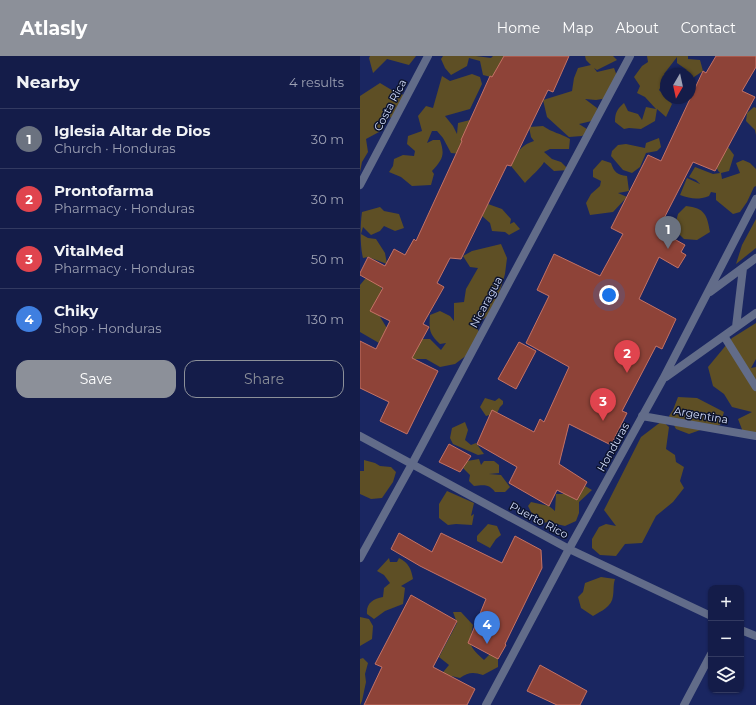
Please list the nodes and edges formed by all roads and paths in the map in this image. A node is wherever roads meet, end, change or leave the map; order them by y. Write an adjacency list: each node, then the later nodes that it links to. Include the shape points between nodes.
1 (428, 56): 3 (street, Costa Rica)
2 (630, 56): 16 (street, Nicaragua)
3 (360, 185)
4 (756, 199): 7 (street, Honduras)
5 (756, 258): 6 (street)
6 (743, 268): 7 (street); 9 (street)
7 (708, 294): 11 (street, Honduras)
8 (756, 313): 9 (street)
9 (736, 327): 10 (street)
10 (724, 336): 11 (street); 12 (street)
11 (663, 379): 13 (street, Honduras)
12 (756, 387)
13 (642, 416): 15 (street, Argentina); 17 (street, Honduras)
14 (360, 436): 16 (street, Puerto Rico)
15 (756, 436)
16 (412, 464): 17 (street, Puerto Rico); 18 (street, Nicaragua)
17 (569, 549): 19 (street, Puerto Rico); 23 (street, Honduras)
18 (360, 558)
19 (708, 615)
20 (744, 631): 21 (street)
21 (756, 636)
22 (709, 657): 24 (street)
23 (486, 705)
24 (684, 705)

